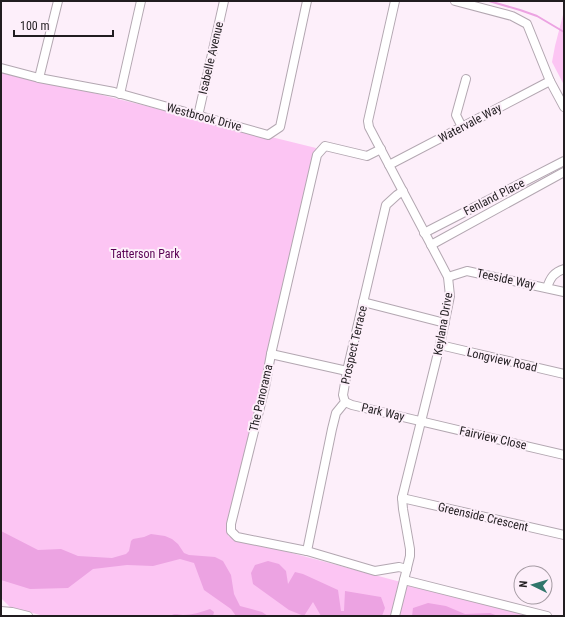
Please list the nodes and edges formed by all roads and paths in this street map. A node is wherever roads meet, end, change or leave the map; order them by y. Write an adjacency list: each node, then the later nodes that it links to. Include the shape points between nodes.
1 (58, 1): 8 (street)
2 (141, 1): 11 (street)
3 (224, 1): 13 (street, Isabelle Avenue)
4 (307, 1): 13 (street, Westbrook Drive, via 280,127 268,135)
5 (395, 1): 15 (street, Keylana Drive, via 368,120)
6 (455, 1): 10 (street, via 512,16 527,24)
7 (1, 68): 8 (street, Westbrook Drive)
8 (39, 78): 11 (street, Westbrook Drive)
9 (466, 80): 14 (street, via 456,115)
10 (550, 81): 12 (street); 14 (street, Watervale Way)
11 (120, 94): 13 (street, Westbrook Drive)
12 (564, 106)
13 (198, 116)
14 (462, 127): 17 (street, Watervale Way)
15 (381, 149): 17 (street, Keylana Drive); 29 (street, The Panorama, via 367,156 325,146 317,155)
16 (564, 161): 20 (street, Fenland Place)
17 (389, 164): 19 (street, Keylana Drive)
18 (564, 172): 21 (street, Fenland Place)
19 (403, 190): 20 (street, Keylana Drive); 26 (street, Prospect Terrace, via 386,205)
20 (424, 233): 21 (street, Keylana Drive)
21 (431, 244): 23 (street, Keylana Drive)
22 (564, 269): 24 (street, via 553,276)
23 (448, 277): 24 (street, Teeside Way, via 467,271); 27 (street, Keylana Drive, via 450,296)
24 (547, 288): 25 (street, Teeside Way)
25 (564, 292)
26 (363, 302): 27 (street); 30 (street, Prospect Terrace)
27 (445, 323): 28 (street, Keylana Drive)
28 (440, 345): 31 (street, Longview Road); 33 (street, Keylana Drive)
29 (271, 354): 30 (street); 37 (street, The Panorama, via 230,524 231,531 237,536)
30 (347, 371): 32 (street, Prospect Terrace, via 343,395)
31 (564, 374)
32 (345, 402): 33 (street, Park Way); 37 (street, Prospect Terrace, via 336,413)
33 (421, 421): 34 (street, Fairview Close); 35 (street, Keylana Drive)
34 (564, 455)
35 (402, 498): 36 (street, Greenside Crescent); 38 (street, Keylana Drive, via 410,553)
36 (564, 535)
37 (307, 551): 38 (street, The Panorama, via 375,571 399,567)
38 (407, 569): 39 (street, Keylana Drive)
39 (404, 580): 42 (street, Keylana Drive); 43 (street)
40 (1, 607): 41 (street)
41 (28, 616)
42 (395, 616)
43 (547, 616)

